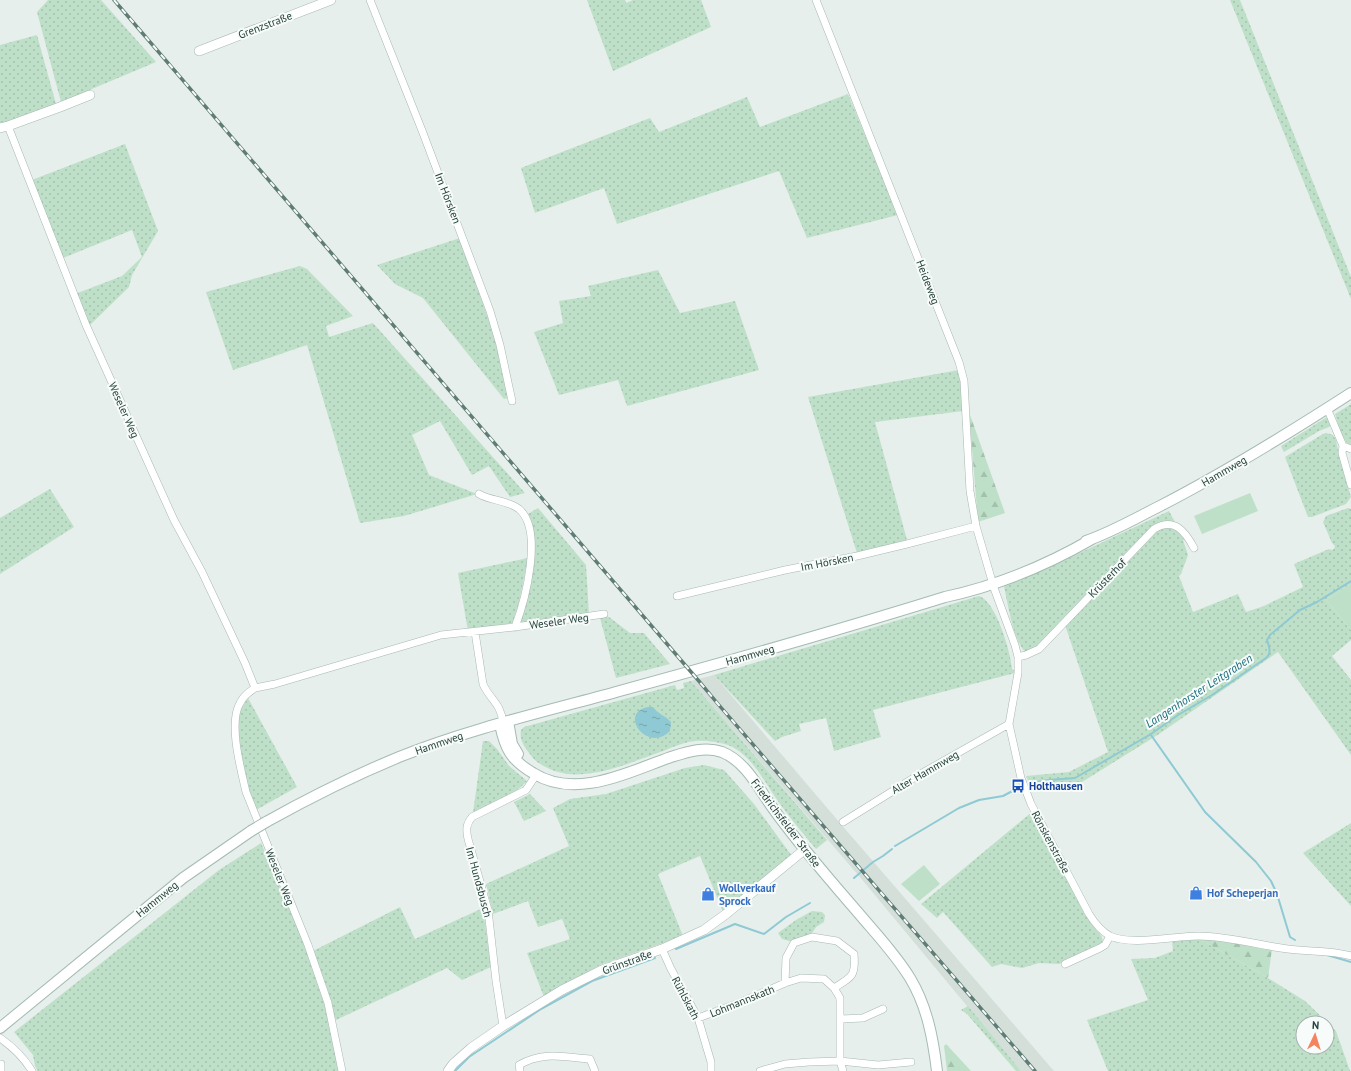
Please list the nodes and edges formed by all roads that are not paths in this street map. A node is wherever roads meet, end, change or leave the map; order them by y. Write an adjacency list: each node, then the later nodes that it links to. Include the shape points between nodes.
1 (331, 0): 4 (street, Grenzstraße)
2 (370, 0): 8 (street, Im Hörsken, via 490,311)
3 (816, 0): 14 (street, Heideweg, via 962,372 970,491)
4 (199, 51)
5 (90, 95): 6 (street)
6 (4, 127): 22 (street, Weseler Weg, via 86,325 174,520 202,572)
7 (1351, 393): 9 (main road, Hammweg)
8 (512, 401)
9 (1327, 408): 10 (street); 16 (main road, Hammweg, via 1192,489 1092,539)
10 (1343, 446): 11 (street); 12 (street, via 1342,453)
11 (1351, 449)
12 (1351, 485)
13 (479, 494): 19 (street, Weseler Weg, via 514,505 526,517 529,525 531,541 528,576 521,611)
14 (976, 526): 16 (street, Heideweg); 17 (street, Im Hörsken, via 900,546)
15 (1194, 548): 21 (street, Krüsterhof, via 1188,536 1178,527 1166,524 1154,529 1039,649)
16 (992, 580): 21 (street, Rönskenstraße); 23 (main road, Hammweg, via 967,592)
17 (677, 596)
18 (604, 614): 19 (street, Weseler Weg)
19 (514, 627): 20 (street, Weseler Weg)
20 (475, 632): 22 (street, Weseler Weg, via 441,635); 23 (street, via 483,684 499,706)
21 (1018, 657): 24 (street, Rönskenstraße, via 1018,673)
22 (255, 688): 43 (street, Weseler Weg, via 245,695 236,714 236,735 246,792 308,945 328,1003)
23 (504, 723): 25 (main road, via 512,744); 37 (main road, Hammweg, bridge, via 444,740 398,757 330,787 251,831 183,878)
24 (1009, 724): 26 (street, Alter Hammweg); 28 (street, Rönskenstraße, via 1021,778 1032,804 1089,914)
25 (533, 774): 27 (main road, Friedrichsfelder Straße, via 552,782 573,785 597,783 688,752 705,749 722,752 743,766); 38 (street, Im Hundsbusch, via 526,790 472,817 467,823 466,831 488,910)
26 (843, 822)
27 (804, 850): 29 (street, Grünstraße, via 704,930); 50 (main road, Friedrichsfelder Straße, via 888,948 910,978 925,1010 934,1040)
28 (1110, 936): 30 (street, Rönskenstraße, via 1127,940 1222,937 1288,949 1338,952); 31 (street, via 1105,945)
29 (662, 949): 35 (street, Rühlskath); 38 (street, Grünstraße, via 602,970 562,990)
30 (1351, 956)
31 (1065, 964)
32 (785, 983): 33 (street, Lohmannskath, via 801,978 824,979); 33 (street, Lohmannskath, via 786,958 794,943 812,937 837,941 854,954 856,967 851,978); 35 (street, Lohmannskath)
33 (834, 988): 36 (street, via 840,998)
34 (883, 1010): 36 (street, via 863,1018)
35 (698, 1018): 47 (street, Rühlskath, via 711,1062)
36 (841, 1019): 40 (street)
37 (3, 1026)
38 (503, 1026): 44 (street, Grünstraße, via 471,1048)
39 (0, 1038): 42 (street, via 9,1044)
40 (840, 1061): 41 (street, via 878,1065); 48 (street, via 785,1064); 49 (street)
41 (911, 1062)
42 (32, 1071)
43 (342, 1071)
44 (448, 1071)
45 (520, 1071): 46 (street, via 519,1065 528,1060 549,1055 590,1059)
46 (595, 1071)
47 (711, 1071)
48 (760, 1071)
49 (843, 1071)
50 (938, 1071)

